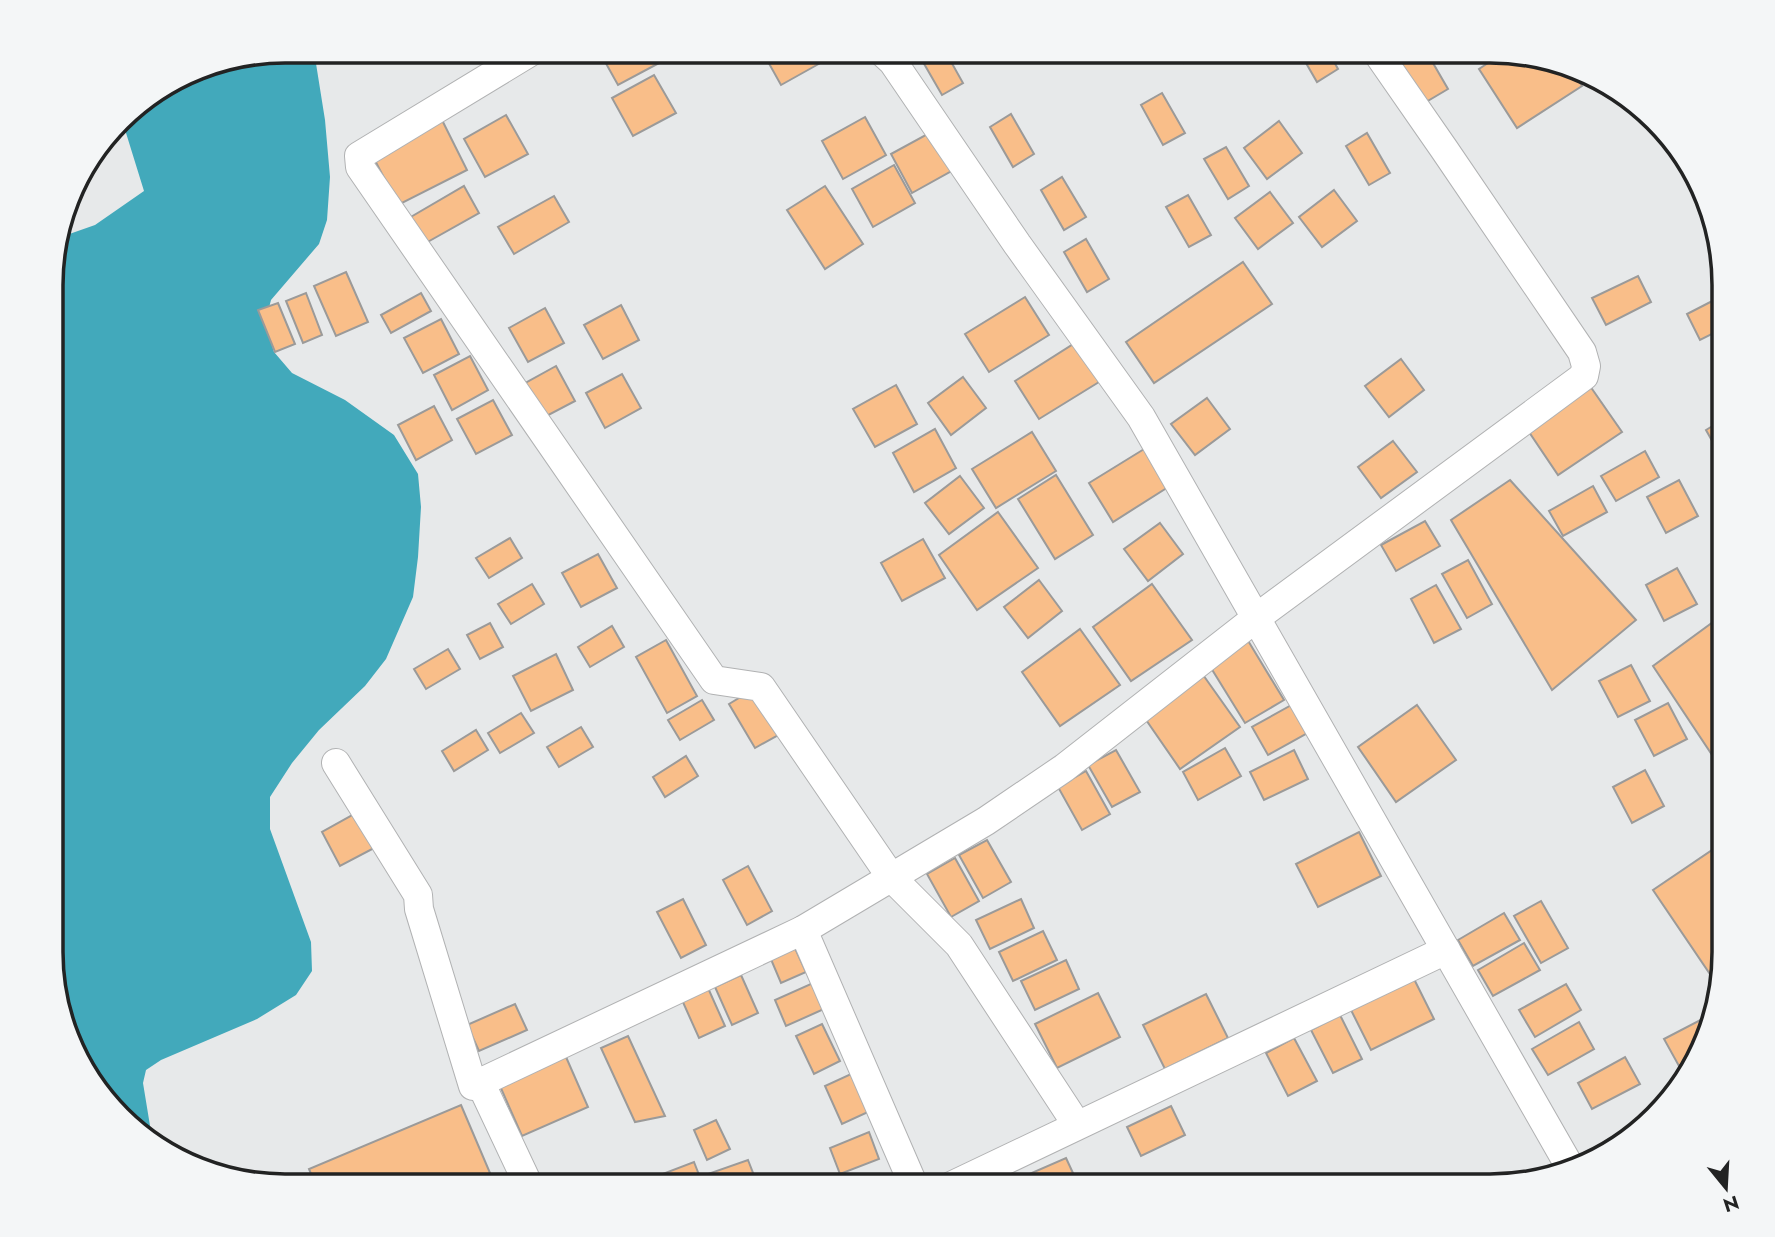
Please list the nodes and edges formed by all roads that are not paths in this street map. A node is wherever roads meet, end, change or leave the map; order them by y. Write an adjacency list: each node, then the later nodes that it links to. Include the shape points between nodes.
1 (512, 63): 6 (street, via 359,156 360,166 714,680 761,687)
2 (894, 63): 4 (street, via 1141,416)
3 (1384, 63): 4 (street, via 1582,352 1584,376)
4 (1256, 618): 6 (street, via 1064,768); 8 (street)
5 (336, 763): 9 (street, via 418,895 473,1086)
6 (891, 877): 7 (street); 10 (street, via 959,944)
7 (803, 930): 9 (street); 13 (street)
8 (1446, 950): 10 (street); 11 (street)
9 (480, 1082): 12 (street)
10 (1077, 1125): 14 (street)
11 (1566, 1160)
12 (522, 1174)
13 (909, 1174)
14 (976, 1174)

